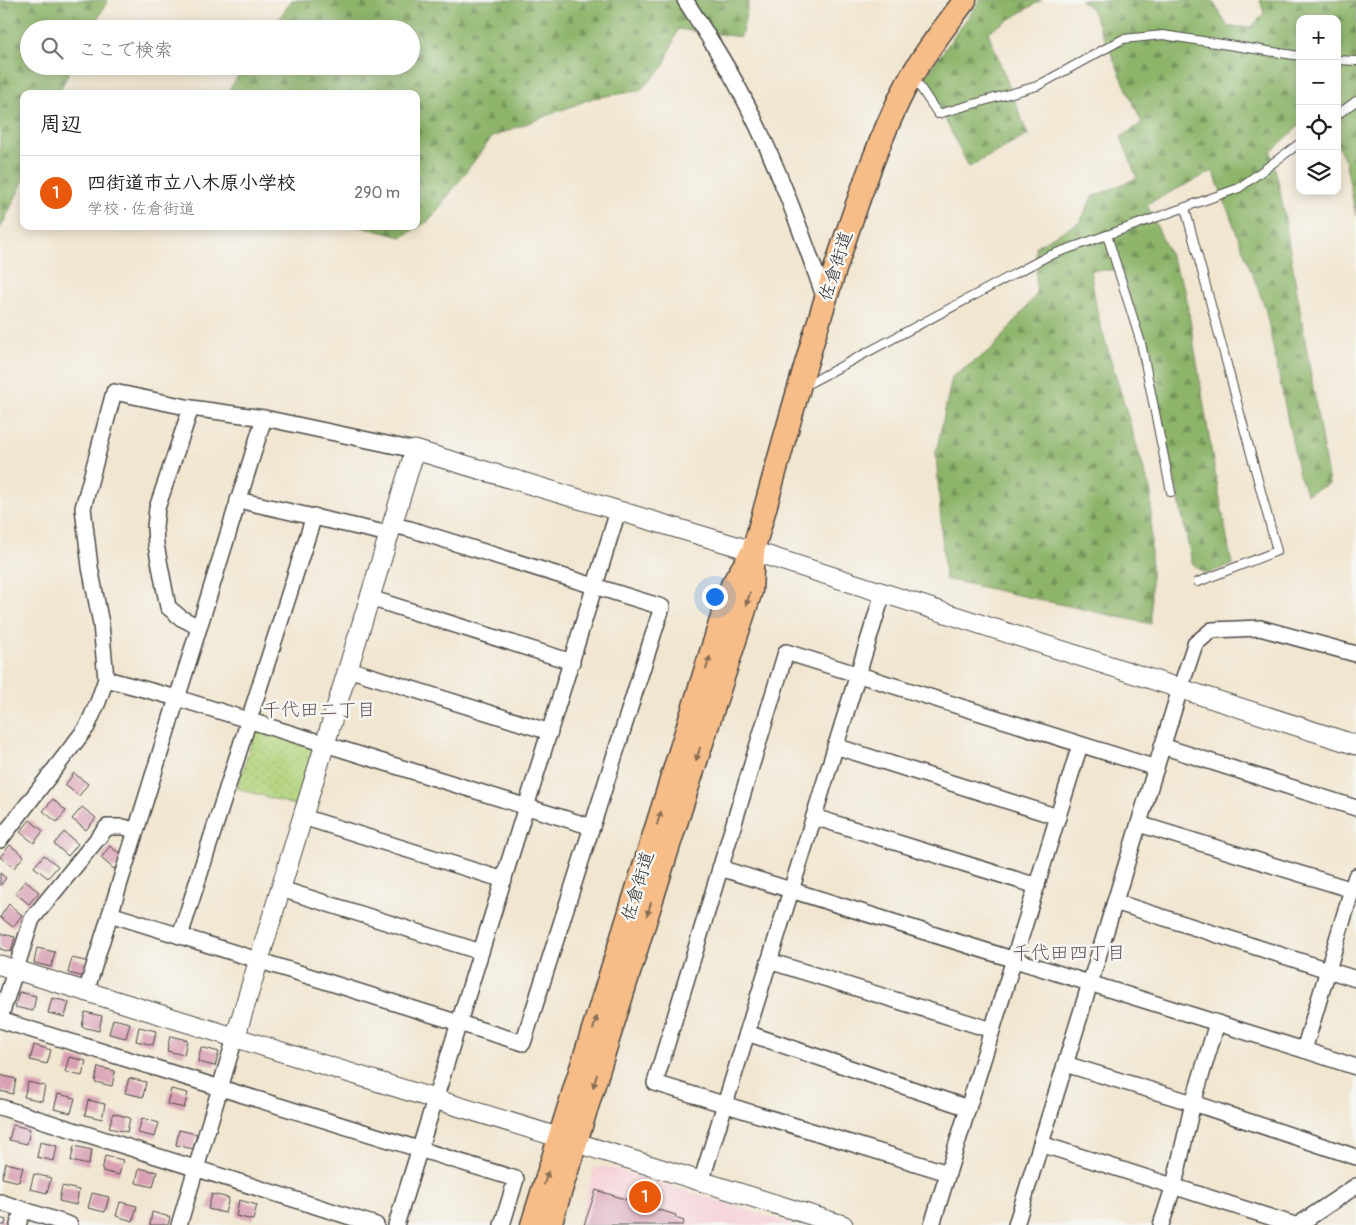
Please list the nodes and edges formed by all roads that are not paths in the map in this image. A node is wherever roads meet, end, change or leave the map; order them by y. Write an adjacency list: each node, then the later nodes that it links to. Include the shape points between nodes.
1 (685, 0): 12 (street, via 740,90 761,134 792,206)
2 (965, 0): 6 (main road, 佐倉街道)
3 (1296, 55): 6 (lane, via 1163,36 1123,39 1037,86 938,114)
4 (1341, 60): 5 (lane)
5 (1356, 61)
6 (912, 76): 12 (main road, 佐倉街道, via 887,126)
7 (1356, 101): 8 (lane)
8 (1341, 112)
9 (1296, 146): 10 (lane, via 1239,188)
10 (1185, 208): 11 (lane); 23 (lane, via 1277,551)
11 (1107, 235): 13 (lane, via 1048,256); 17 (lane, via 1141,343)
12 (825, 299): 13 (main road, 佐倉街道)
13 (800, 388): 22 (main road, 佐倉街道)
14 (191, 408): 15 (street); 27 (street, via 157,508 155,528 168,607); 32 (street, via 114,392 83,508)
15 (264, 418): 16 (street); 18 (street)
16 (415, 450): 19 (street); 21 (street)
17 (1172, 492)
18 (238, 500): 20 (street); 27 (street)
19 (618, 512): 22 (street); 24 (street)
20 (314, 516): 21 (street); 35 (street)
21 (391, 529): 24 (street, via 410,528); 26 (street)
22 (753, 551): 25 (street); 85 (main road, 佐倉街道, via 732,585)
23 (1198, 582)
24 (595, 586): 29 (street); 49 (street, via 662,607)
25 (883, 593): 31 (street); 33 (street)
26 (370, 598): 29 (street); 30 (street)
27 (199, 627): 34 (street)
28 (1356, 654): 33 (street, via 1260,628 1212,630 1195,644)
29 (572, 662): 36 (street)
30 (348, 670): 36 (street); 37 (street)
31 (858, 674): 38 (street); 40 (street); 52 (street, via 786,652)
32 (106, 679): 34 (street); 51 (street, via 87,727)
33 (1180, 689): 39 (street); 41 (street)
34 (177, 698): 35 (street); 50 (street)
35 (249, 720): 37 (street); 60 (street)
36 (550, 732): 43 (street)
37 (325, 744): 43 (street); 46 (street)
38 (1080, 745): 42 (street); 47 (street)
39 (1356, 745)
40 (835, 746): 45 (street); 47 (street)
41 (1162, 746): 42 (street); 44 (street)
42 (1156, 768): 48 (street)
43 (526, 807): 49 (street); 53 (street)
44 (1356, 808)
45 (814, 816): 55 (street); 57 (street)
46 (303, 817): 53 (street); 56 (street)
47 (1058, 817): 55 (street)
48 (1138, 824): 54 (street); 58 (street)
49 (592, 827): 71 (street, via 523,1043)
50 (136, 831): 59 (street); 65 (street, via 107,827 32,919)
51 (0, 840)
52 (720, 868): 57 (street); 82 (street, via 655,1083)
53 (504, 880): 61 (street)
54 (1355, 885): 66 (street)
55 (1036, 886): 64 (street)
56 (281, 890): 61 (street); 62 (street)
57 (791, 890): 63 (street); 64 (street)
58 (1115, 902): 66 (street); 68 (street)
59 (110, 914): 60 (street); 69 (street)
60 (180, 936): 62 (street)
61 (481, 952): 71 (street)
62 (259, 960): 71 (street); 75 (street)
63 (769, 960): 73 (street); 74 (street)
64 (1014, 960): 68 (street); 73 (street)
65 (7, 967): 69 (street); 70 (street)
66 (1328, 970): 67 (street); 76 (street)
67 (1356, 979)
68 (1090, 984): 72 (street); 77 (street)
69 (86, 992): 75 (street)
70 (0, 1019): 79 (street)
71 (459, 1023): 80 (street)
72 (1218, 1023): 76 (street); 81 (street)
73 (992, 1030): 84 (street)
74 (747, 1033): 82 (street); 84 (street)
75 (235, 1038): 79 (street); 80 (street)
76 (1304, 1050): 78 (street)
77 (1065, 1064): 81 (street); 86 (street)
78 (1356, 1067)
79 (220, 1088): 87 (street); 89 (street)
80 (435, 1100): 85 (street); 87 (street)
81 (1194, 1103): 88 (street); 92 (street)
82 (725, 1104): 90 (street); 91 (street)
83 (0, 1107): 89 (street)
84 (968, 1108): 90 (street)
85 (568, 1140): 91 (street); 103 (main road, 佐倉街道, one-way to 85); 104 (main road, 佐倉街道)
86 (1041, 1144): 92 (street); 96 (street)
87 (420, 1150): 101 (street); 102 (street, via 516,1179)
88 (1356, 1157)
89 (196, 1169): 99 (street); 100 (street)
90 (948, 1174): 106 (street)
91 (701, 1182): 105 (street)
92 (1174, 1186): 107 (street); 108 (street)
93 (1356, 1186): 108 (street)
94 (0, 1202): 95 (street)
95 (23, 1210): 97 (street); 98 (street)
96 (1018, 1224)
97 (18, 1225)
98 (70, 1225)
99 (179, 1225)
100 (376, 1225)
101 (396, 1225)
102 (502, 1225)
103 (532, 1225)
104 (550, 1225)
105 (843, 1225)
106 (932, 1225)
107 (1161, 1225)
108 (1299, 1225)

